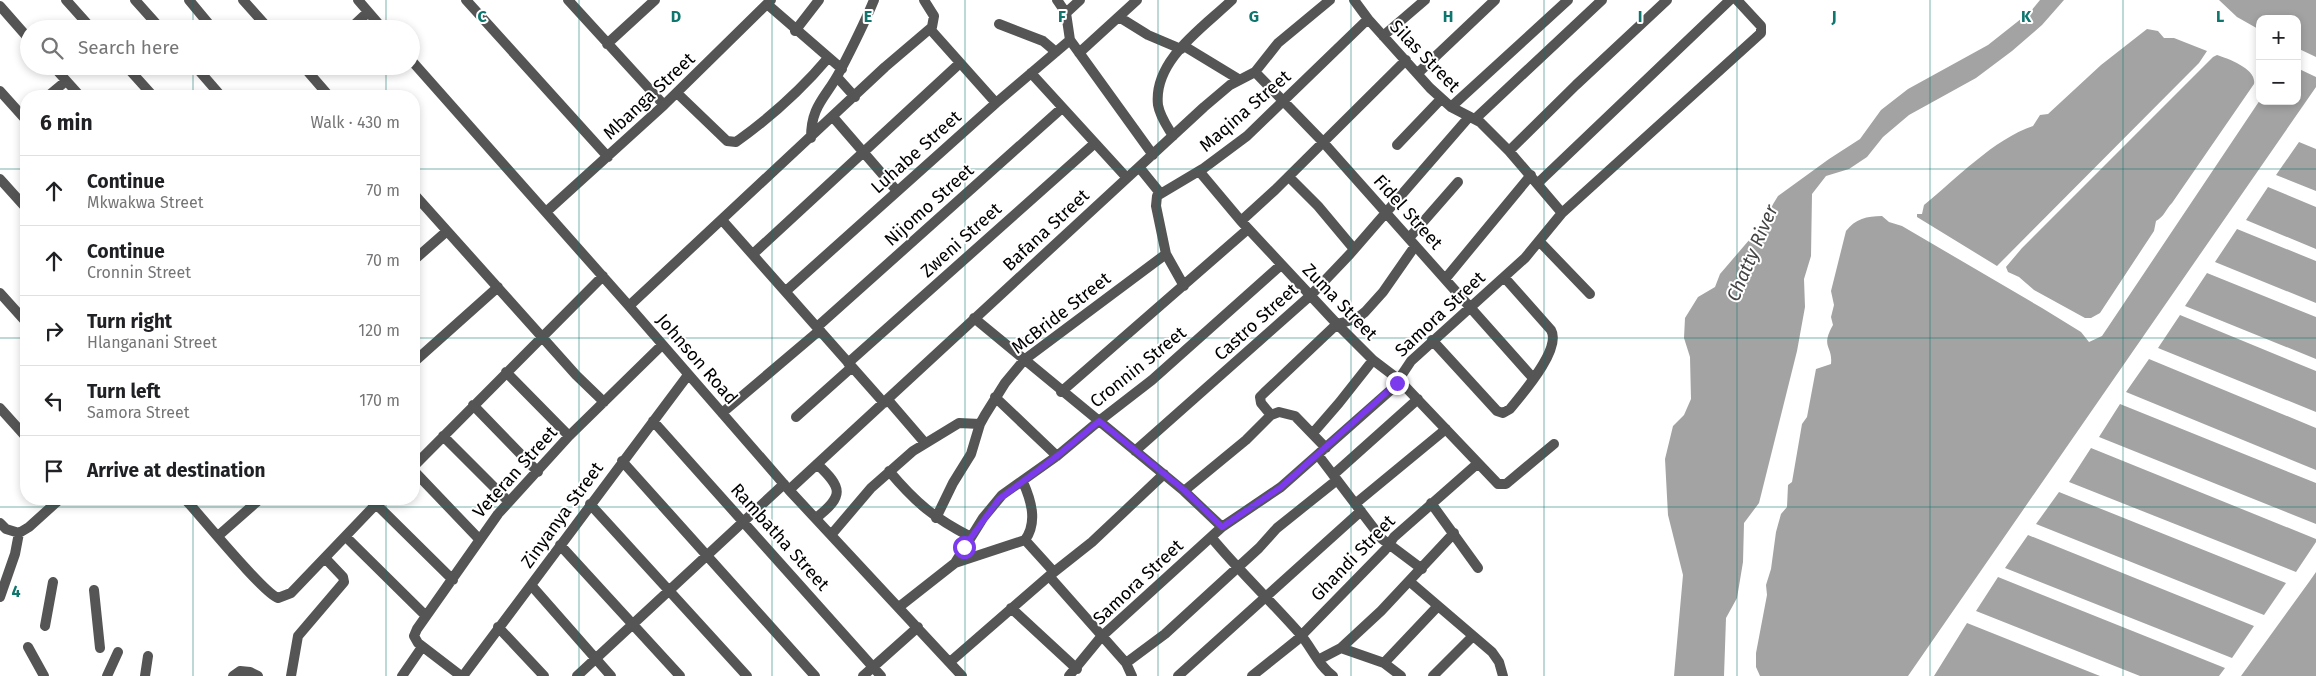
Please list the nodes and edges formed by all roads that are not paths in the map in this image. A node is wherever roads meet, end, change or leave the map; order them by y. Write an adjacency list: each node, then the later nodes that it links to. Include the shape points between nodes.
1 (5, 0): 27 (street)
2 (66, 0): 32 (street)
3 (135, 0): 33 (street)
4 (189, 0): 34 (street)
5 (244, 0): 35 (street)
6 (358, 0): 28 (street)
7 (466, 0): 87 (street)
8 (568, 0): 44 (street)
9 (655, 0): 44 (street)
10 (819, 0): 41 (street)
11 (874, 0): 53 (street)
12 (924, 0): 40 (street, via 934,16)
13 (1057, 0): 29 (street)
14 (1080, 0): 29 (street)
15 (1137, 0): 30 (street)
16 (1232, 0): 45 (street)
17 (1330, 0): 52 (street, Bafana Street, via 1278,43)
18 (1354, 0): 31 (street, Silas Street)
19 (1425, 0): 42 (street)
20 (1496, 0): 55 (street)
21 (1568, 0): 74 (street)
22 (1602, 0): 78 (street, Castro Street)
23 (1667, 0): 84 (street)
24 (1730, 0): 93 (street)
25 (1737, 0): 101 (street, Samora Street, via 1762,31)
26 (769, 2): 41 (street); 68 (street, Mbanga Street)
27 (0, 5): 39 (street)
28 (368, 12): 36 (street); 37 (street)
29 (1066, 13): 43 (street)
30 (1119, 17): 45 (street, via 1148,35); 47 (street)
31 (1368, 19): 42 (street, Silas Street); 71 (street, Maqina Street)
32 (84, 20)
33 (153, 20)
34 (206, 20)
35 (261, 20)
36 (360, 20)
37 (375, 20)
38 (999, 24): 46 (street, via 1043,41)
39 (20, 28)
40 (930, 29): 50 (street); 69 (street)
41 (795, 30): 48 (street)
42 (1383, 36): 49 (street, Silas Street)
43 (1070, 40): 46 (street, Luhabe Street); 47 (street)
44 (607, 44): 73 (street)
45 (1182, 47): 60 (street); 79 (street, via 1164,74 1158,100 1162,119)
46 (1056, 52): 54 (street, Luhabe Street)
47 (1080, 53): 86 (street)
48 (828, 58): 53 (street); 68 (street, via 771,117 736,142 728,141)
49 (1406, 60): 55 (street, Silas Street); 81 (street)
50 (960, 63): 72 (street); 85 (street)
51 (420, 70): 99 (street, Johnson Road)
52 (1255, 72): 60 (street, Bafana Street); 71 (street, Fidel Street)
53 (839, 73): 69 (street); 80 (street, via 812,116)
54 (1031, 73): 72 (street, Luhabe Street); 75 (street)
55 (1418, 73): 70 (street, Silas Street)
56 (61, 75): 61 (street)
57 (134, 75): 64 (street)
58 (202, 75): 65 (street)
59 (312, 75): 66 (street)
60 (1240, 80): 79 (street, Bafana Street, via 1220,93)
61 (66, 81): 62 (street); 63 (street)
62 (55, 90)
63 (74, 90)
64 (148, 90)
65 (215, 90)
66 (324, 90)
67 (0, 91): 76 (street)
68 (677, 93): 73 (street, Mbanga Street)
69 (855, 96): 77 (street)
70 (1441, 99): 74 (street, Silas Street); 83 (street)
71 (1284, 101): 81 (street, Fidel Street); 89 (street, Maqina Street, via 1247,136)
72 (996, 103): 95 (street, Luhabe Street)
73 (664, 105): 87 (street, Mbanga Street)
74 (1451, 107): 78 (street, Silas Street)
75 (1062, 108): 82 (street); 127 (street, Nijomo Street)
76 (20, 112)
77 (833, 117): 80 (street); 85 (street)
78 (1472, 118): 84 (street, Silas Street); 100 (street, Castro Street)
79 (1174, 136): 86 (street, Bafana Street)
80 (811, 138): 102 (street)
81 (1323, 142): 90 (street); 100 (street, Fidel Street)
82 (1095, 143): 91 (street); 134 (street, Zweni Street)
83 (1397, 145)
84 (1509, 151): 93 (street, Silas Street)
85 (865, 153): 95 (street); 109 (street)
86 (1153, 155): 88 (street, Bafana Street)
87 (608, 157): 99 (street, Mbanga Street)
88 (1139, 167): 91 (street, Bafana Street); 96 (street)
89 (1199, 171): 96 (street, Maqina Street); 103 (street, Zuma Street)
90 (1289, 177): 103 (street); 108 (street)
91 (1127, 178): 125 (street, Bafana Street)
92 (0, 179): 97 (street)
93 (1534, 179): 101 (street, Silas Street); 115 (street)
94 (1458, 182): 107 (street)
95 (897, 191): 118 (street, Luhabe Street)
96 (1160, 193): 110 (street, via 1155,201)
97 (20, 201)
98 (420, 201): 105 (street)
99 (546, 212): 113 (street, Johnson Road)
100 (1386, 213): 107 (street, Fidel Street); 108 (street, Castro Street)
101 (1562, 213): 106 (street, Samora Street)
102 (722, 220): 109 (street); 122 (street)
103 (1241, 221): 104 (street, Zuma Street)
104 (1248, 229): 112 (street, Zuma Street); 116 (street)
105 (447, 231): 111 (street); 117 (street)
106 (1540, 241): 114 (street, Samora Street); 120 (street)
107 (1412, 242): 115 (street, Fidel Street); 126 (street, via 1383,292 1366,312 1356,319)
108 (1354, 249): 121 (street, Castro Street)
109 (753, 254): 118 (street)
110 (1166, 254): 116 (street); 132 (street, McBride Street)
111 (420, 255)
112 (1281, 265): 121 (street, Zuma Street); 150 (street, Cronnin Street, via 1158,376)
113 (603, 276): 122 (street, Johnson Road); 128 (street)
114 (1504, 277): 123 (street, Samora Street); 137 (street, via 1553,333 1547,358)
115 (1446, 278): 123 (street, Fidel Street)
116 (1184, 286): 139 (street)
117 (498, 287): 128 (street); 131 (street)
118 (786, 291): 127 (street)
119 (0, 293): 124 (street)
120 (1590, 294)
121 (1311, 296): 126 (street, Zuma Street); 160 (street, Castro Street)
122 (629, 306): 130 (street, Johnson Road)
123 (1470, 307): 129 (street, Samora Street); 137 (street, Fidel Street)
124 (20, 315)
125 (974, 318): 132 (street); 142 (street, Bafana Street)
126 (1337, 324): 133 (street, Zuma Street); 147 (street, via 1260,397)
127 (819, 328): 134 (street); 146 (street, Nijomo Street)
128 (542, 336): 135 (street); 143 (street)
129 (1432, 340): 137 (street, via 1500,413 1510,409); 138 (street, Samora Street, via 1406,365)
130 (662, 344): 136 (street, Johnson Road); 143 (street, Veteran Street)
131 (420, 357)
132 (1024, 360): 139 (street); 140 (street, McBride Street)
133 (1373, 360): 138 (street, Zuma Street); 154 (street)
134 (850, 365): 142 (street); 148 (street, Zweni Street)
135 (506, 372): 144 (street); 156 (street)
136 (688, 375): 146 (street, Johnson Road); 149 (street, Zinyanya Street)
137 (1533, 378)
138 (1398, 379): 141 (street, Zuma Street); 159 (street, Samora Street, via 1393,388)
139 (1061, 392): 150 (street)
140 (995, 397): 151 (street, McBride Street); 161 (street)
141 (1418, 399): 152 (street, Zuma Street); 171 (street)
142 (886, 401): 157 (street); 165 (street, Bafana Street)
143 (604, 402): 156 (street, Veteran Street)
144 (473, 404): 155 (street); 168 (street)
145 (0, 408): 153 (street)
146 (722, 413): 173 (street, Johnson Road)
147 (1271, 415): 154 (street, via 1279,412 1291,414); 174 (street, via 1246,440)
148 (796, 417)
149 (653, 421): 164 (street, Zinyanya Street); 186 (street, Rambatha Street)
150 (1099, 421): 160 (street); 161 (street, Cronnin Street)
151 (980, 424): 157 (street, via 959,423); 185 (street, McBride Street, via 974,448)
152 (1446, 429): 166 (street, Zuma Street); 183 (street)
153 (20, 430)
154 (1312, 433): 159 (street)
155 (443, 436): 163 (street); 175 (street)
156 (569, 436): 168 (street, Veteran Street)
157 (925, 443): 167 (street)
158 (1554, 444): 166 (street, Zuma Street, via 1506,484 1498,484)
159 (1326, 448): 162 (street, Samora Street)
160 (1135, 452): 169 (street)
161 (1057, 456): 172 (street, Cronnin Street)
162 (1318, 456): 171 (street); 188 (street, Samora Street, via 1281,487)
163 (420, 460)
164 (622, 461): 177 (street, Zinyanya Street); 200 (street)
165 (818, 464): 173 (street, Bafana Street); 184 (street, via 832,479 837,495 834,504)
166 (1477, 464): 176 (street, Ghandi Street)
167 (889, 471): 185 (street); 191 (street)
168 (538, 472): 175 (street, Veteran Street)
169 (1164, 474): 174 (street); 206 (street, via 1092,542)
170 (420, 477): 196 (street)
171 (1335, 477): 183 (street); 203 (street)
172 (1023, 482): 194 (street, Cronnin Street, via 999,499); 197 (street, via 1032,506)
173 (787, 487): 184 (street, Johnson Road); 186 (street, Bafana Street)
174 (1184, 490): 188 (street)
175 (509, 502): 196 (street, Veteran Street)
176 (1431, 503): 190 (street); 198 (street, Ghandi Street)
177 (590, 504): 199 (street, Zinyanya Street); 212 (street)
178 (53, 505): 189 (street)
179 (191, 505): 192 (street)
180 (253, 505): 192 (street)
181 (375, 505): 193 (street)
182 (383, 505): 207 (street)
183 (1358, 508): 198 (street); 214 (street)
184 (816, 518): 191 (street, Johnson Road)
185 (936, 518): 194 (street)
186 (745, 521): 200 (street, Bafana Street); 237 (street, Rambatha Street)
187 (0, 523): 189 (street, via 6,529)
188 (1222, 527): 195 (street, Samora Street)
189 (19, 533): 213 (street)
190 (1454, 533): 204 (street); 205 (street)
191 (831, 534): 215 (street, Johnson Road)
192 (218, 536): 201 (street, via 278,598 291,593)
193 (346, 537): 201 (street); 218 (street)
194 (971, 537): 202 (street, Cronnin Street)
195 (1211, 537): 203 (street); 224 (street, Samora Street)
196 (479, 539): 207 (street, Veteran Street)
197 (1025, 540): 202 (street); 206 (street)
198 (1389, 544): 205 (street); 223 (street, Ghandi Street)
199 (560, 545): 210 (street, Zinyanya Street); 219 (street)
200 (707, 556): 212 (street, Bafana Street); 252 (street)
201 (325, 558): 245 (street, via 344,582 298,636)
202 (955, 563): 215 (street)
203 (1237, 568): 214 (street); 235 (street, via 1165,634)
204 (1478, 568)
205 (1422, 569): 208 (street)
206 (1051, 574): 217 (street); 224 (street)
207 (453, 580): 218 (street, Veteran Street)
208 (1409, 581): 216 (street); 229 (street)
209 (53, 582): 220 (street)
210 (531, 586): 221 (street, Zinyanya Street); 232 (street)
211 (94, 590): 228 (street)
212 (671, 592): 219 (street, Bafana Street); 251 (street)
213 (0, 598)
214 (1266, 598): 223 (street); 257 (street)
215 (899, 607): 222 (street, Johnson Road)
216 (1437, 607): 225 (street); 236 (street)
217 (1011, 608): 234 (street); 238 (street)
218 (426, 616): 227 (street, Veteran Street, via 415,638)
219 (634, 625): 232 (street, Bafana Street); 250 (street)
220 (45, 626)
221 (498, 627): 239 (street, Zinyanya Street); 247 (street)
222 (918, 627): 234 (street, Johnson Road); 237 (street)
223 (1301, 635): 233 (street); 258 (street, Ghandi Street)
224 (1101, 636): 235 (street); 238 (street, Samora Street)
225 (1473, 636): 261 (street); 262 (street, via 1496,656)
226 (28, 647): 240 (street)
227 (422, 647): 239 (street); 246 (street)
228 (100, 648)
229 (1341, 648): 233 (street); 236 (street)
230 (118, 652): 241 (street)
231 (148, 656): 242 (street)
232 (596, 659): 248 (street, Bafana Street); 249 (street)
233 (1318, 660): 259 (street)
234 (950, 662): 255 (street, Johnson Road)
235 (1126, 663): 256 (street)
236 (1384, 663): 260 (street)
237 (873, 666): 253 (street); 254 (street, Rambatha Street)
238 (1073, 672)
239 (466, 674)
240 (44, 676)
241 (108, 676)
242 (146, 676)
243 (232, 676): 244 (street, via 240,671)
244 (258, 676)
245 (291, 676)
246 (402, 676)
247 (544, 676)
248 (577, 676)
249 (611, 676)
250 (680, 676)
251 (747, 676)
252 (815, 676)
253 (863, 676)
254 (882, 676)
255 (962, 676)
256 (1132, 676)
257 (1178, 676)
258 (1252, 676)
259 (1333, 676)
260 (1401, 676)
261 (1433, 676)
262 (1503, 676)

